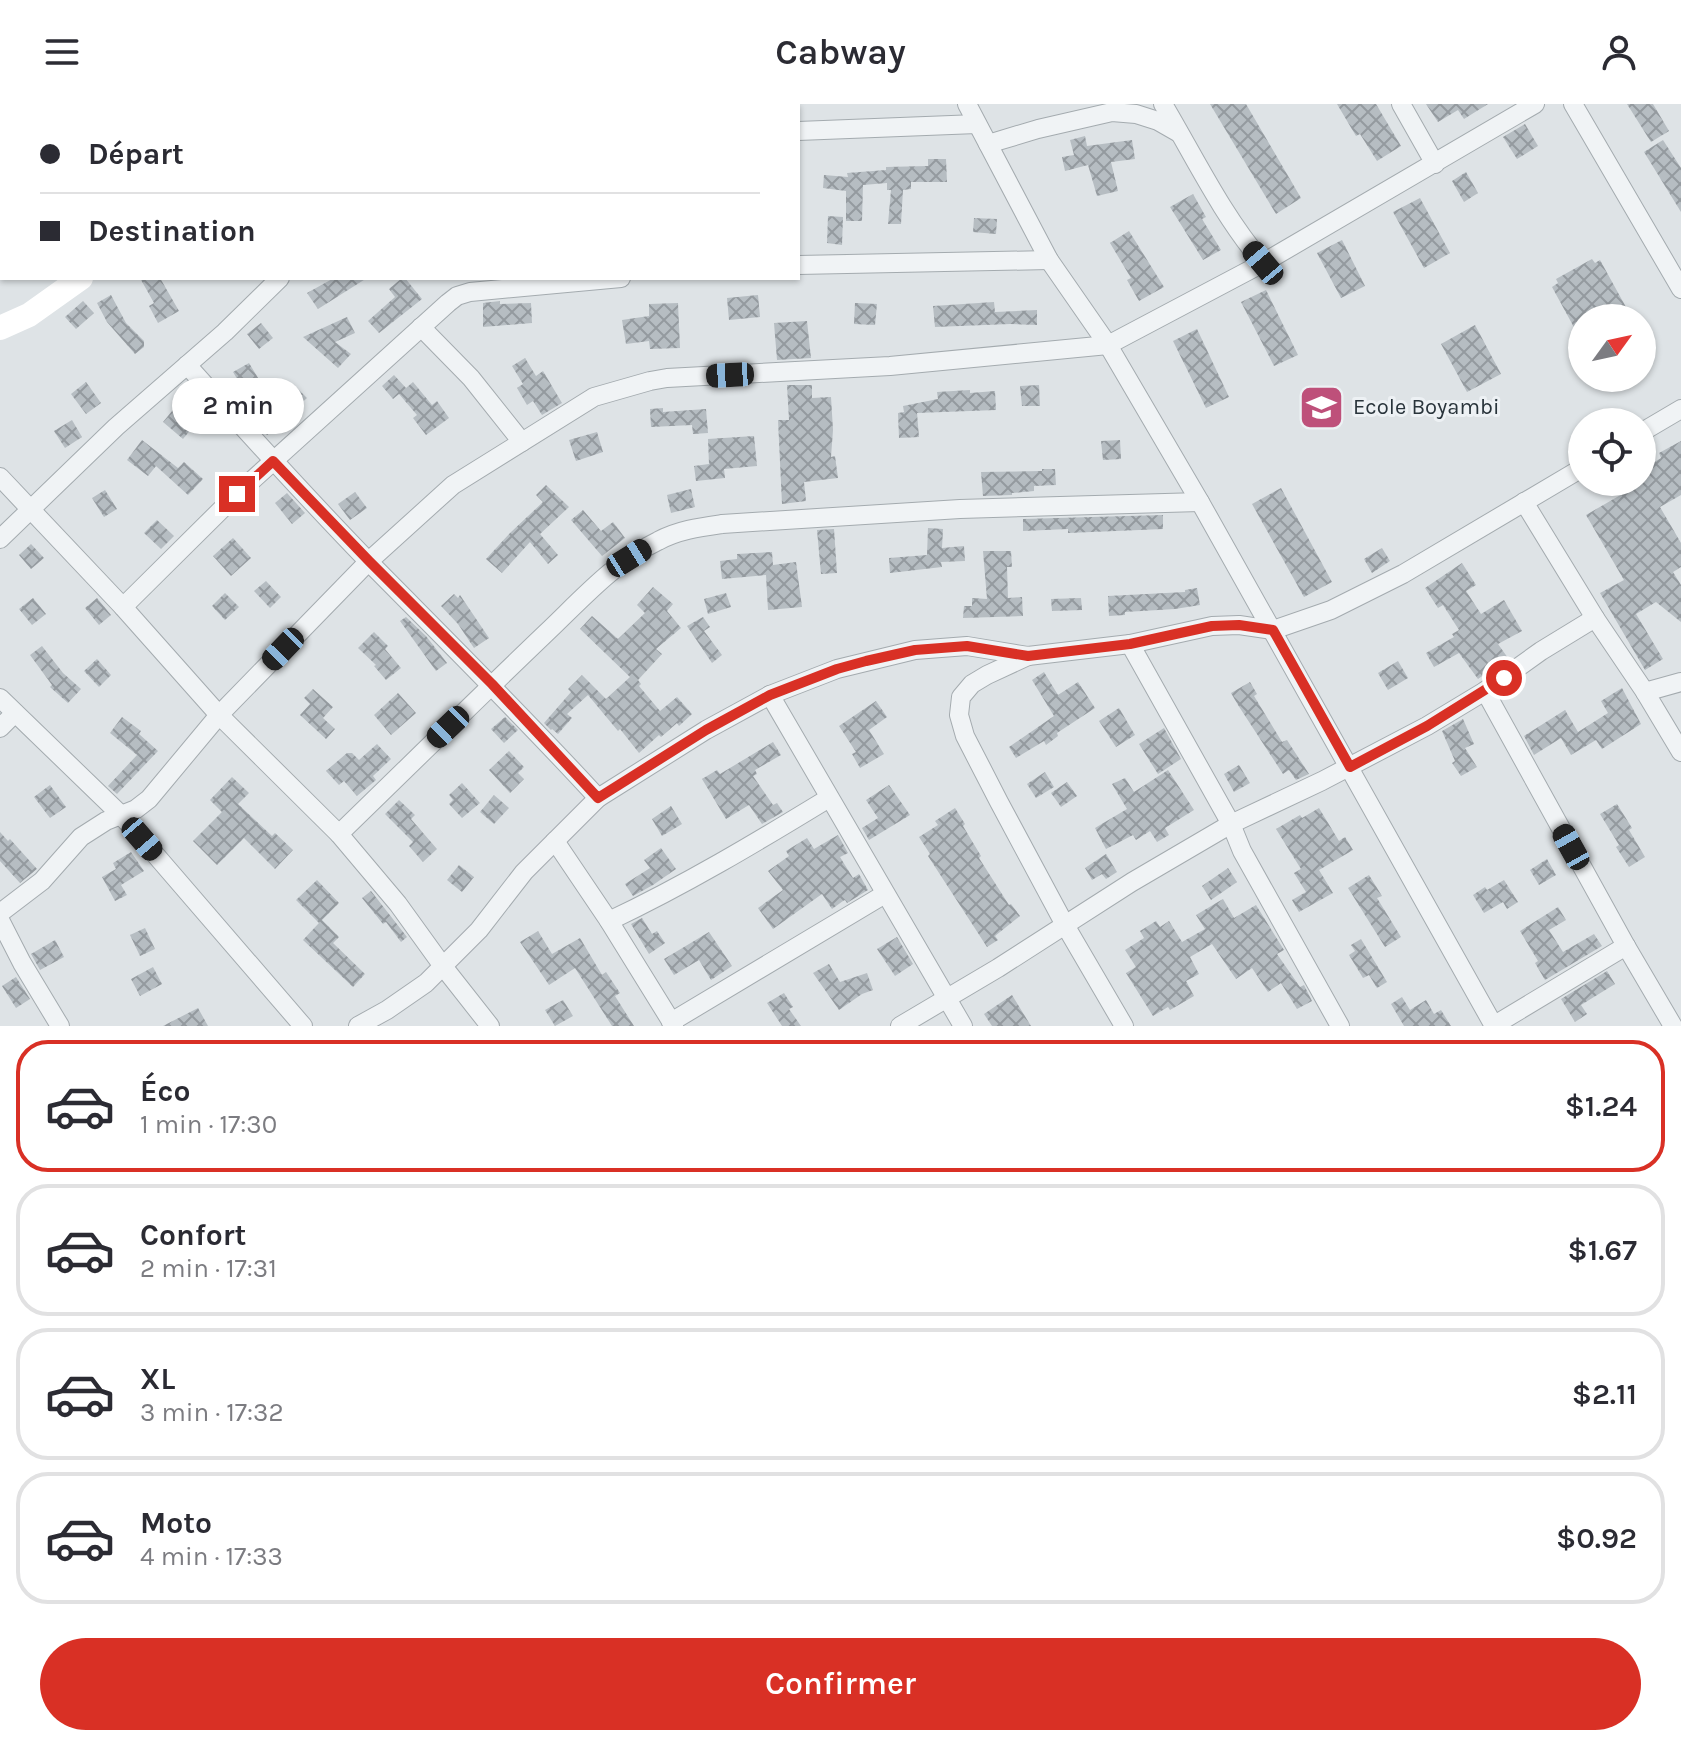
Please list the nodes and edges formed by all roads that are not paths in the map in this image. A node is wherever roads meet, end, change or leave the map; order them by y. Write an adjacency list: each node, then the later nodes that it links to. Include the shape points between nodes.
1 (967, 104): 7 (street)
2 (1163, 104): 9 (street)
3 (1401, 104): 11 (street)
4 (1535, 104): 11 (street)
5 (1573, 104): 18 (street)
6 (1116, 108): 9 (street); 10 (street)
7 (977, 124): 8 (street); 10 (street)
8 (800, 131)
9 (1179, 133): 13 (street)
10 (988, 144): 12 (street)
11 (1435, 164): 13 (street)
12 (1049, 260): 14 (street); 21 (street)
13 (1263, 263): 21 (street)
14 (800, 265)
15 (78, 280): 20 (street, via 29,315)
16 (278, 280): 22 (street)
17 (599, 280): 19 (street, via 470,292 457,296)
18 (1681, 289)
19 (421, 327): 25 (street); 26 (street)
20 (0, 328)
21 (1108, 345): 25 (street, via 890,366 667,378 594,397); 29 (street)
22 (187, 365): 26 (street); 31 (street)
23 (1681, 409): 24 (street)
24 (1656, 424)
25 (522, 442): 33 (street, via 453,485)
26 (273, 461): 33 (street); 34 (street)
27 (1568, 476): 30 (street)
28 (0, 477): 31 (street)
29 (1200, 502): 36 (street); 40 (street, via 935,511 690,529 629,558)
30 (1524, 502): 35 (street); 36 (street, via 1403,574 1331,610)
31 (31, 508): 32 (street); 34 (street)
32 (0, 539)
33 (369, 561): 40 (street); 46 (street)
34 (123, 607): 46 (street)
35 (1595, 618): 41 (street); 42 (street)
36 (1273, 630): 37 (street, via 1212,626); 49 (street)
37 (1130, 644): 38 (street); 53 (street)
38 (1028, 656): 43 (street, via 967,646 915,650 837,669); 60 (street, via 972,684 961,697 959,715 965,736)
39 (1681, 682): 42 (street)
40 (492, 684): 50 (street); 54 (street)
41 (1485, 691): 49 (street); 61 (street)
42 (1645, 692): 48 (street)
43 (770, 695): 50 (street); 51 (street)
44 (0, 698): 45 (street)
45 (15, 713): 47 (street); 52 (street)
46 (219, 715): 52 (street, via 149,799); 54 (street)
47 (0, 728)
48 (1681, 752)
49 (1350, 767): 53 (street); 73 (street)
50 (598, 798): 55 (street)
51 (829, 798): 56 (street); 59 (street)
52 (122, 816): 57 (street, via 81,837 42,881); 66 (street)
53 (1231, 824): 60 (street); 72 (street)
54 (339, 834): 62 (street)
55 (555, 841): 59 (street); 62 (street)
56 (885, 894): 63 (street); 64 (street)
57 (0, 913)
58 (0, 920): 65 (street)
59 (609, 921): 64 (street)
60 (1065, 925): 63 (street); 71 (street)
61 (1626, 946): 73 (street); 74 (street)
62 (442, 965): 67 (street, via 426,983); 68 (street)
63 (946, 999): 69 (street); 70 (street)
64 (672, 1024)
65 (60, 1026)
66 (303, 1026)
67 (358, 1026)
68 (490, 1026)
69 (900, 1026)
70 (963, 1026)
71 (1124, 1026)
72 (1340, 1026)
73 (1493, 1026)
74 (1673, 1026)

